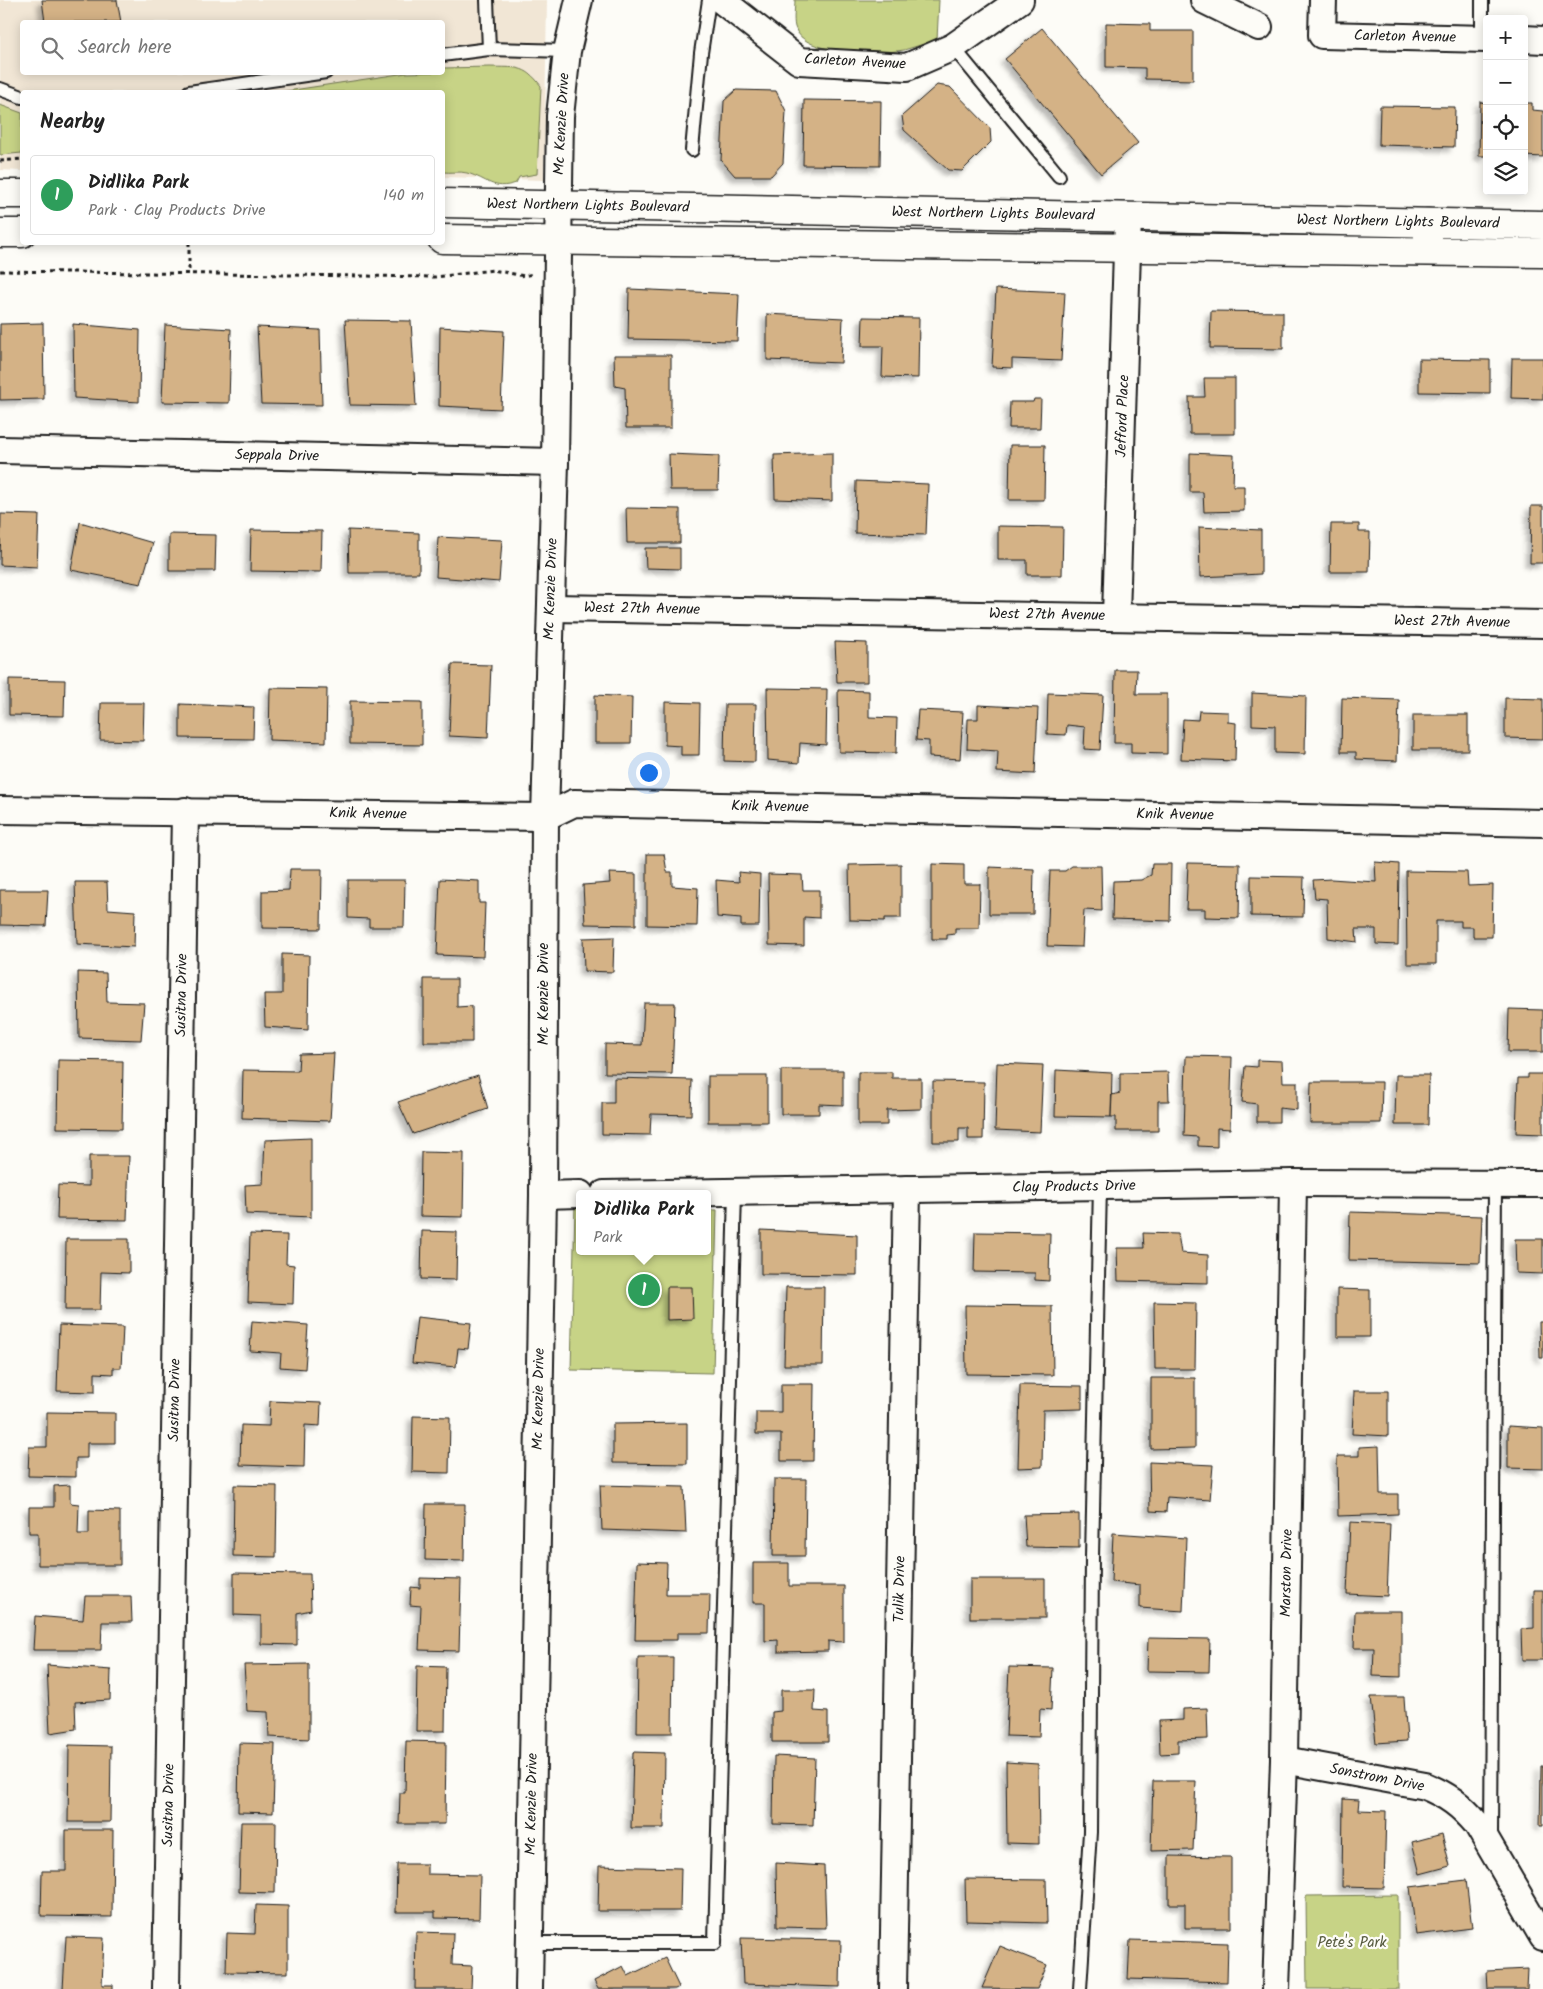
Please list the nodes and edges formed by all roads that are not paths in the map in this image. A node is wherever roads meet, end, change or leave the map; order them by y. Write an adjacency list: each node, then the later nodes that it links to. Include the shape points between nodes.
1 (487, 0): 15 (lane)
2 (578, 0): 16 (street, Mc Kenzie Drive)
3 (709, 0): 22 (lane)
4 (721, 0): 14 (street, Carleton Avenue, via 799,61 907,67)
5 (1020, 0): 14 (street, Carleton Avenue)
6 (1204, 0): 10 (street)
7 (1323, 0): 11 (street, Carleton Avenue, via 1322,35)
8 (1482, 0): 9 (lane)
9 (1483, 20)
10 (1258, 27)
11 (1483, 39)
12 (1528, 39): 13 (street)
13 (1543, 40)
14 (953, 47): 23 (lane)
15 (490, 49): 16 (lane); 17 (lane)
16 (567, 51): 27 (street, Mc Kenzie Drive, via 560,116)
17 (445, 56)
18 (305, 75): 20 (lane)
19 (0, 90): 21 (lane)
20 (203, 90)
21 (20, 96)
22 (692, 150)
23 (1059, 176)
24 (0, 194): 25 (street)
25 (20, 194)
26 (445, 202): 27 (street, West Northern Lights Boulevard)
27 (559, 205): 28 (street, West Northern Lights Boulevard); 34 (street, Mc Kenzie Drive)
28 (1128, 217): 29 (street, West Northern Lights Boulevard); 35 (street, Jefford Place)
29 (1428, 223): 30 (street, West Northern Lights Boulevard); 36 (street)
30 (1543, 225)
31 (0, 233): 32 (street)
32 (20, 234)
33 (445, 239): 34 (street, West Northern Lights Boulevard)
34 (558, 240): 35 (street, West Northern Lights Boulevard); 39 (street, Mc Kenzie Drive)
35 (1128, 247): 36 (street, West Northern Lights Boulevard); 41 (street, Jefford Place)
36 (1428, 251): 37 (street, West Northern Lights Boulevard)
37 (1543, 252)
38 (0, 450): 39 (street, Seppala Drive)
39 (555, 462): 40 (street, Mc Kenzie Drive)
40 (551, 608): 41 (street, West 27th Avenue); 45 (street, Mc Kenzie Drive)
41 (1116, 616): 42 (street, West 27th Avenue)
42 (1543, 624)
43 (0, 810): 44 (street, Knik Avenue)
44 (185, 812): 45 (street, Knik Avenue); 60 (street, Susitna Drive)
45 (545, 817): 46 (street, Knik Avenue, via 574,803); 55 (street, Mc Kenzie Drive)
46 (1543, 823)
47 (1293, 1184): 48 (street, Clay Products Drive); 50 (street, Clay Products Drive); 56 (street, Marston Drive)
48 (1495, 1184): 49 (street, Clay Products Drive); 57 (lane)
49 (1543, 1184)
50 (1100, 1186): 51 (street, Clay Products Drive); 63 (lane, via 1090,1832)
51 (907, 1189): 53 (street, Clay Products Drive); 62 (street, Tulik Drive)
52 (711, 1192): 53 (street, Clay Products Drive)
53 (735, 1192): 59 (lane, via 715,1943)
54 (576, 1194): 55 (street)
55 (542, 1195): 59 (street, Mc Kenzie Drive)
56 (1284, 1760): 57 (street, Sonstrom Drive, via 1425,1786 1446,1795 1468,1813); 64 (street, Marston Drive)
57 (1491, 1849): 58 (street, Sonstrom Drive)
58 (1543, 1938)
59 (530, 1942): 61 (street, Mc Kenzie Drive)
60 (166, 1989)
61 (529, 1989)
62 (894, 1989)
63 (1080, 1989)
64 (1276, 1989)

